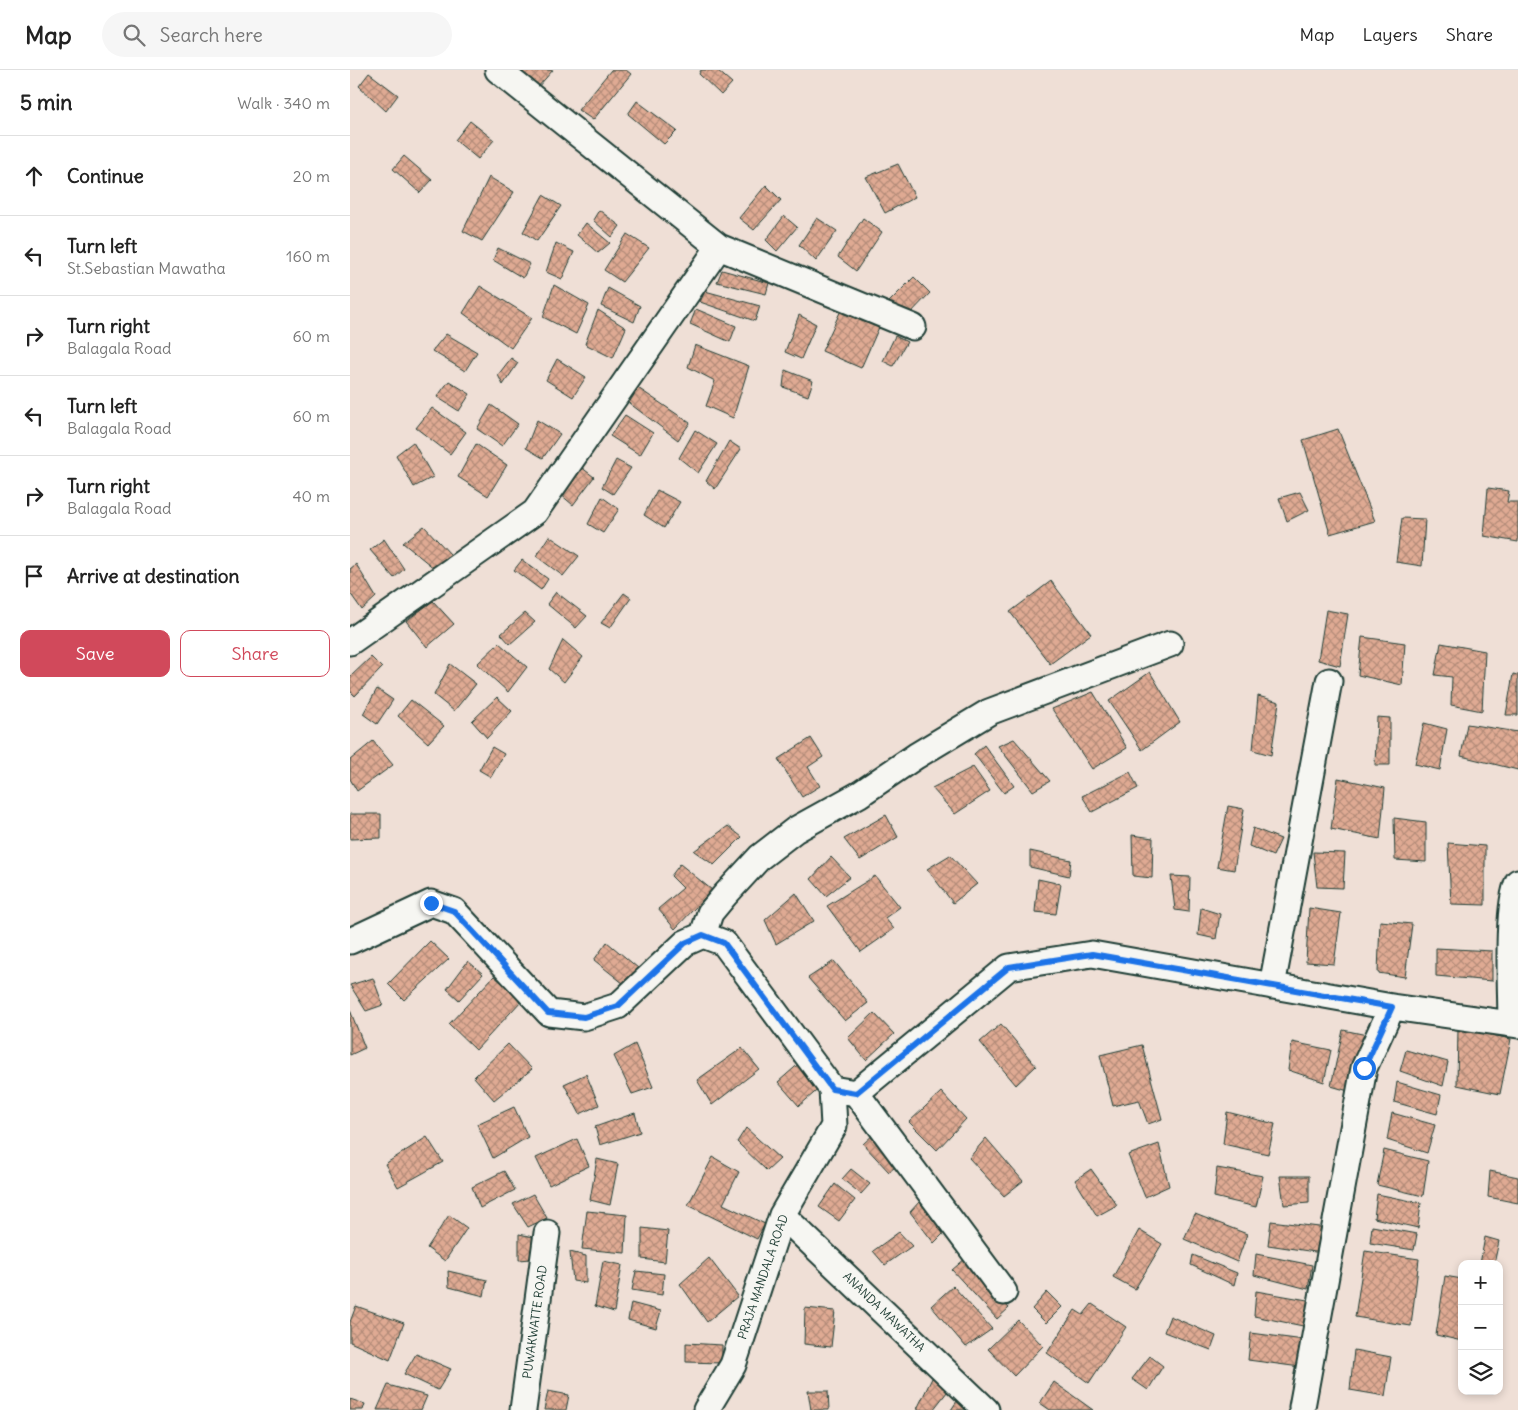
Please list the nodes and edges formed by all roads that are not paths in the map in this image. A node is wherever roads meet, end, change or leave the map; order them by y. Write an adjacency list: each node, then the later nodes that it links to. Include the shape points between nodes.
1 (498, 70): 2 (street)
2 (718, 247): 3 (street); 4 (street, via 535,512)
3 (913, 327)
4 (350, 642)
5 (1170, 644): 8 (street, via 989,712 860,794 795,830 760,857 725,895 710,913)
6 (1330, 681): 10 (street)
7 (1518, 882): 12 (street, via 1514,891 1512,921)
8 (703, 935): 9 (street, via 685,943 618,1006 584,1017 548,1013 454,911 431,903); 13 (street, via 724,943)
9 (350, 941)
10 (1272, 986): 11 (street); 14 (street, via 1092,954 1009,967)
11 (1392, 1007): 12 (street); 18 (street, via 1364,1068)
12 (1515, 1024)
13 (832, 1089): 14 (street); 15 (street, PRAJA MANDALA ROAD, via 834,1126)
14 (856, 1093): 17 (street)
15 (782, 1215): 20 (street, PRAJA MANDALA ROAD, via 733,1365); 21 (street, ANANDA MAWATHA)
16 (547, 1233): 19 (street, PUWAKWATTE ROAD)
17 (1004, 1292)
18 (1302, 1407)
19 (523, 1410)
20 (706, 1410)
21 (986, 1410)

